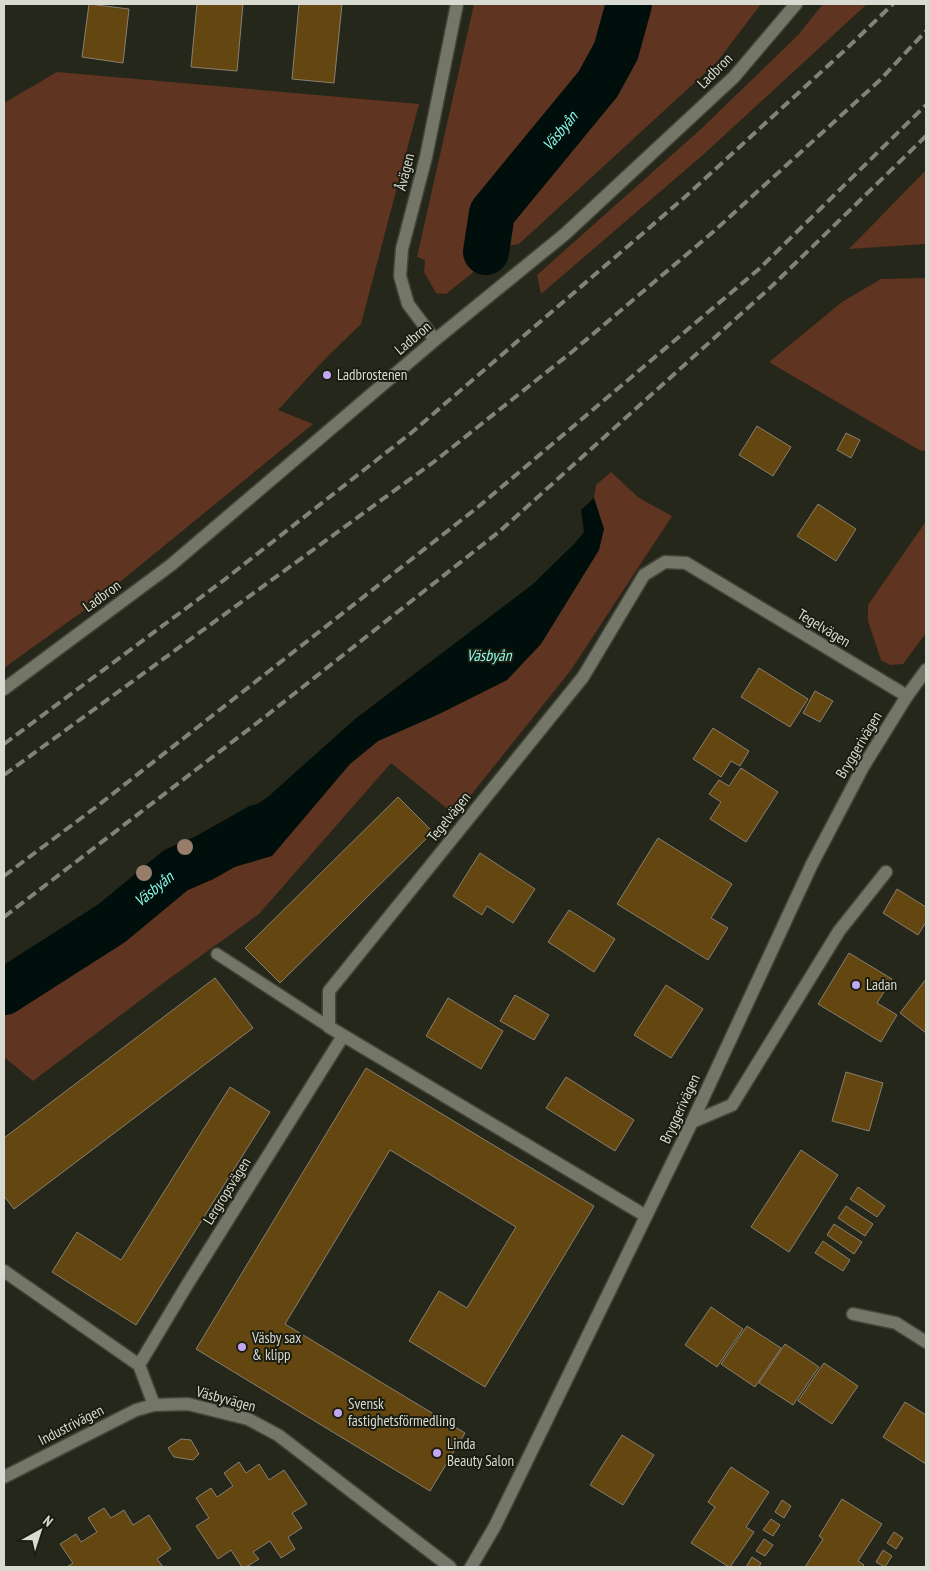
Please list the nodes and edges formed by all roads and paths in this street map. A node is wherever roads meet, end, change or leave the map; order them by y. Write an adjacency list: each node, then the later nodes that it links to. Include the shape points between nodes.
1 (457, 4): 3 (street, Åvägen, via 426,157 402,249 400,276 408,304)
2 (796, 4): 3 (street, Ladbron, via 734,77 565,234)
3 (435, 340): 5 (street, Ladbron, via 171,565)
4 (926, 670): 6 (street, Bryggerivägen)
5 (4, 689)
6 (907, 696): 9 (street, Tegelvägen, via 686,564 665,562 644,575 583,677 329,991); 11 (street, Bryggerivägen, via 863,767 812,864)
7 (886, 872): 11 (street, via 839,930 732,1105)
8 (217, 954): 9 (lane)
9 (329, 1027): 10 (street)
10 (342, 1036): 12 (street); 16 (street, Lergropsvägen)
11 (692, 1122): 12 (street, Bryggerivägen)
12 (646, 1216): 20 (street, Bryggerivägen, via 495,1526)
13 (4, 1271): 16 (street)
14 (853, 1314): 15 (street, via 896,1323)
15 (926, 1342)
16 (139, 1365): 17 (street)
17 (154, 1405): 18 (street, Industrivägen, via 136,1410); 19 (street, Väsbyvägen, via 188,1404 248,1419 278,1435)
18 (4, 1477)
19 (450, 1567)
20 (471, 1567)

